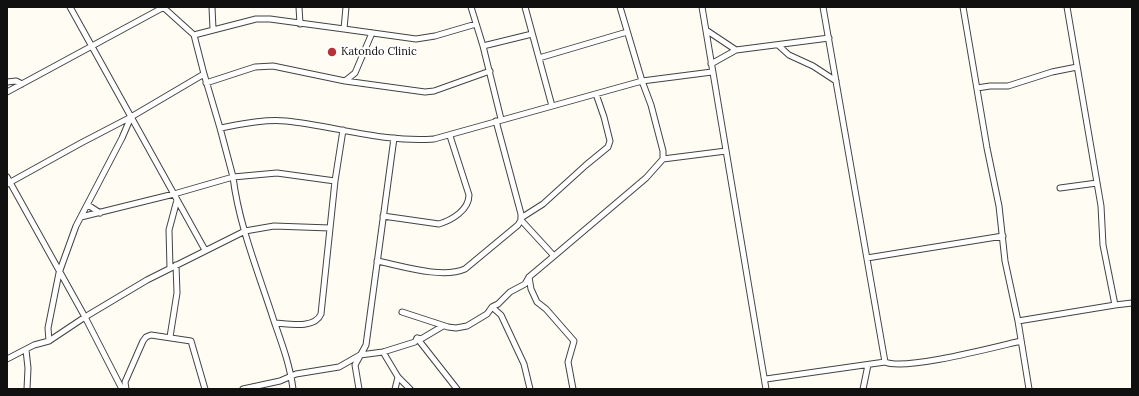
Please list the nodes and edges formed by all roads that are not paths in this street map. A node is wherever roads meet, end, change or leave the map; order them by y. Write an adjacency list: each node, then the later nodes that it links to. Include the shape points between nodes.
1 (70, 7): 23 (street)
2 (164, 7): 21 (street); 23 (street)
3 (212, 7): 15 (street)
4 (299, 7): 13 (street)
5 (346, 7): 16 (street)
6 (471, 7): 14 (street)
7 (527, 7): 20 (street)
8 (620, 7): 18 (street)
9 (702, 7): 17 (street)
10 (823, 7): 22 (street)
11 (963, 7): 41 (street)
12 (1066, 7): 29 (street)
13 (300, 24): 15 (street, via 256,19); 16 (street)
14 (476, 24): 19 (street, via 416,39); 24 (street)
15 (213, 29): 21 (street)
16 (344, 29): 19 (street)
17 (706, 30): 26 (street); 28 (street)
18 (627, 32): 27 (street); 35 (street)
19 (372, 33): 32 (street)
20 (532, 34): 24 (street); 27 (street)
21 (194, 35): 33 (street)
22 (829, 38): 25 (street); 36 (street)
23 (91, 46): 40 (street); 45 (street)
24 (483, 46): 30 (street)
25 (778, 46): 26 (street); 36 (street, via 789,55)
26 (736, 50): 28 (street)
27 (539, 58): 44 (street)
28 (711, 64): 31 (street)
29 (1077, 67): 41 (street, via 1008,86); 57 (street)
30 (490, 71): 39 (street, via 425,92); 46 (street)
31 (712, 72): 35 (street); 52 (street)
32 (355, 73): 34 (street); 39 (street)
33 (204, 74): 38 (street); 45 (street)
34 (345, 81): 38 (street, via 273,66 255,67); 39 (street)
35 (642, 81): 43 (street); 53 (street, via 651,105)
36 (836, 81): 72 (street)
37 (7, 82): 40 (street)
38 (206, 83): 48 (street)
39 (359, 83)
40 (22, 84): 42 (street)
41 (977, 88): 69 (street)
42 (7, 92)
43 (596, 94): 44 (street); 66 (street, via 610,141 608,148 586,164 543,204)
44 (552, 106): 46 (street)
45 (131, 116): 58 (street); 60 (street); 62 (street)
46 (501, 119): 47 (street)
47 (496, 121): 50 (street); 66 (street)
48 (220, 128): 49 (street, via 268,120); 55 (street)
49 (343, 130): 51 (street); 56 (street)
50 (450, 136): 51 (street, via 419,140); 64 (street, via 468,195 468,205 439,224)
51 (394, 138): 64 (street)
52 (726, 151): 53 (street); 98 (street)
53 (664, 159): 71 (street, via 646,178)
54 (7, 177): 58 (street)
55 (233, 177): 56 (street, via 277,172); 60 (street); 68 (street)
56 (335, 181): 67 (street)
57 (1097, 183): 59 (street); 80 (street, via 1102,234)
58 (9, 184): 76 (street)
59 (1060, 188)
60 (174, 194): 61 (street); 63 (street)
61 (177, 200): 70 (street); 75 (street, via 169,230)
62 (88, 204): 63 (street); 65 (street)
63 (100, 213): 65 (street)
64 (383, 216): 73 (street)
65 (81, 217): 76 (street)
66 (521, 219): 71 (street); 73 (street, via 460,271 445,272)
67 (330, 228): 68 (street, via 274,226); 84 (street, via 319,318 309,323)
68 (245, 231): 70 (street); 84 (street)
69 (1003, 236): 72 (street); 83 (street, via 1005,261)
70 (205, 250): 74 (street)
71 (554, 256): 77 (street)
72 (867, 258): 94 (street)
73 (377, 261): 92 (street, via 366,345)
74 (176, 265): 75 (street); 86 (street, via 176,294)
75 (170, 268): 82 (street)
76 (59, 273): 82 (street); 88 (street, via 48,328)
77 (529, 277): 79 (street, via 525,284); 110 (street, via 531,290 537,302 574,341 568,362)
78 (1132, 303): 80 (street)
79 (492, 306): 85 (street, via 487,314 468,326); 109 (street, via 501,315 524,364)
80 (1115, 306): 83 (street)
81 (402, 312): 85 (street)
82 (85, 317): 88 (street); 100 (street)
83 (1018, 320): 89 (street)
84 (275, 323): 96 (street)
85 (443, 326): 87 (street, via 421,339)
86 (170, 337): 101 (street, via 151,335 143,341 125,382); 102 (street, via 192,341)
87 (417, 338): 91 (street, via 415,342); 108 (street)
88 (49, 341): 90 (street)
89 (1020, 341): 94 (street, via 922,361 894,364); 113 (street)
90 (26, 350): 93 (street); 99 (street)
91 (383, 352): 92 (street); 97 (street)
92 (360, 354): 96 (street, via 339,367); 105 (street, via 354,368)
93 (7, 359)
94 (884, 362): 95 (street)
95 (868, 364): 98 (street); 112 (street)
96 (291, 375): 103 (street, via 280,381); 104 (street)
97 (398, 377): 106 (street); 107 (street)
98 (766, 379): 111 (street)
99 (27, 389)
100 (122, 389)
101 (126, 389)
102 (205, 389)
103 (243, 389)
104 (293, 389)
105 (359, 389)
106 (395, 389)
107 (410, 389)
108 (457, 389)
109 (530, 389)
110 (573, 389)
111 (765, 389)
112 (862, 389)
113 (1029, 389)

